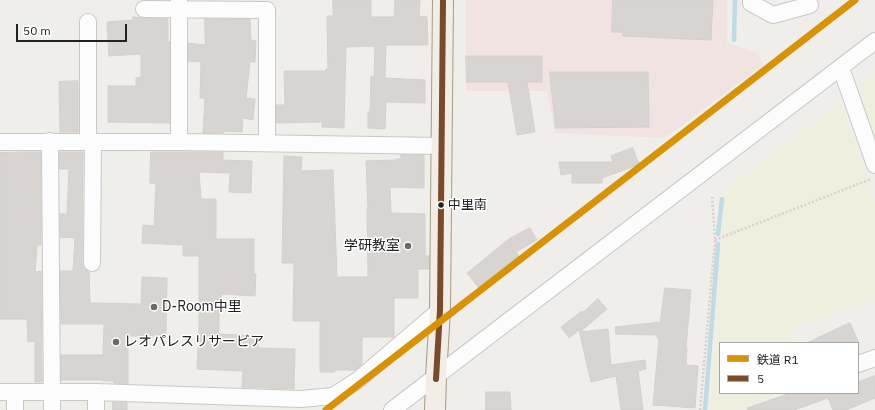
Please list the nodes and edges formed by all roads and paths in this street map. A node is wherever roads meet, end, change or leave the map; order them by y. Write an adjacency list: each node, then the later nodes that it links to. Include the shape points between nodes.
1 (443, 0): 14 (main road)
2 (751, 0): 3 (street, via 751,3 773,15)
3 (810, 4)
4 (179, 5): 5 (street); 12 (street); 13 (street, via 267,10)
5 (144, 9)
6 (88, 22): 11 (street)
7 (875, 41): 8 (street)
8 (841, 68): 15 (street); 23 (street)
9 (0, 142): 10 (street)
10 (50, 142): 11 (street); 25 (street)
11 (90, 142): 12 (street); 19 (street)
12 (179, 142): 13 (street)
13 (267, 143): 14 (street)
14 (442, 146): 20 (main road)
15 (875, 165)
16 (875, 177): 18 (path)
17 (712, 195): 18 (path)
18 (715, 240): 34 (path)
19 (92, 264)
20 (440, 310): 23 (main road); 27 (street, via 358,380 333,396)
21 (875, 358): 22 (street)
22 (859, 364)
23 (436, 377): 32 (street); 33 (main road)
24 (8, 392): 25 (street); 28 (street)
25 (52, 392): 26 (street); 29 (street)
26 (96, 392): 27 (street); 30 (street)
27 (276, 398): 31 (street)
28 (15, 410)
29 (52, 410)
30 (96, 410)
31 (286, 410)
32 (392, 410)
33 (435, 410)
34 (700, 410)

